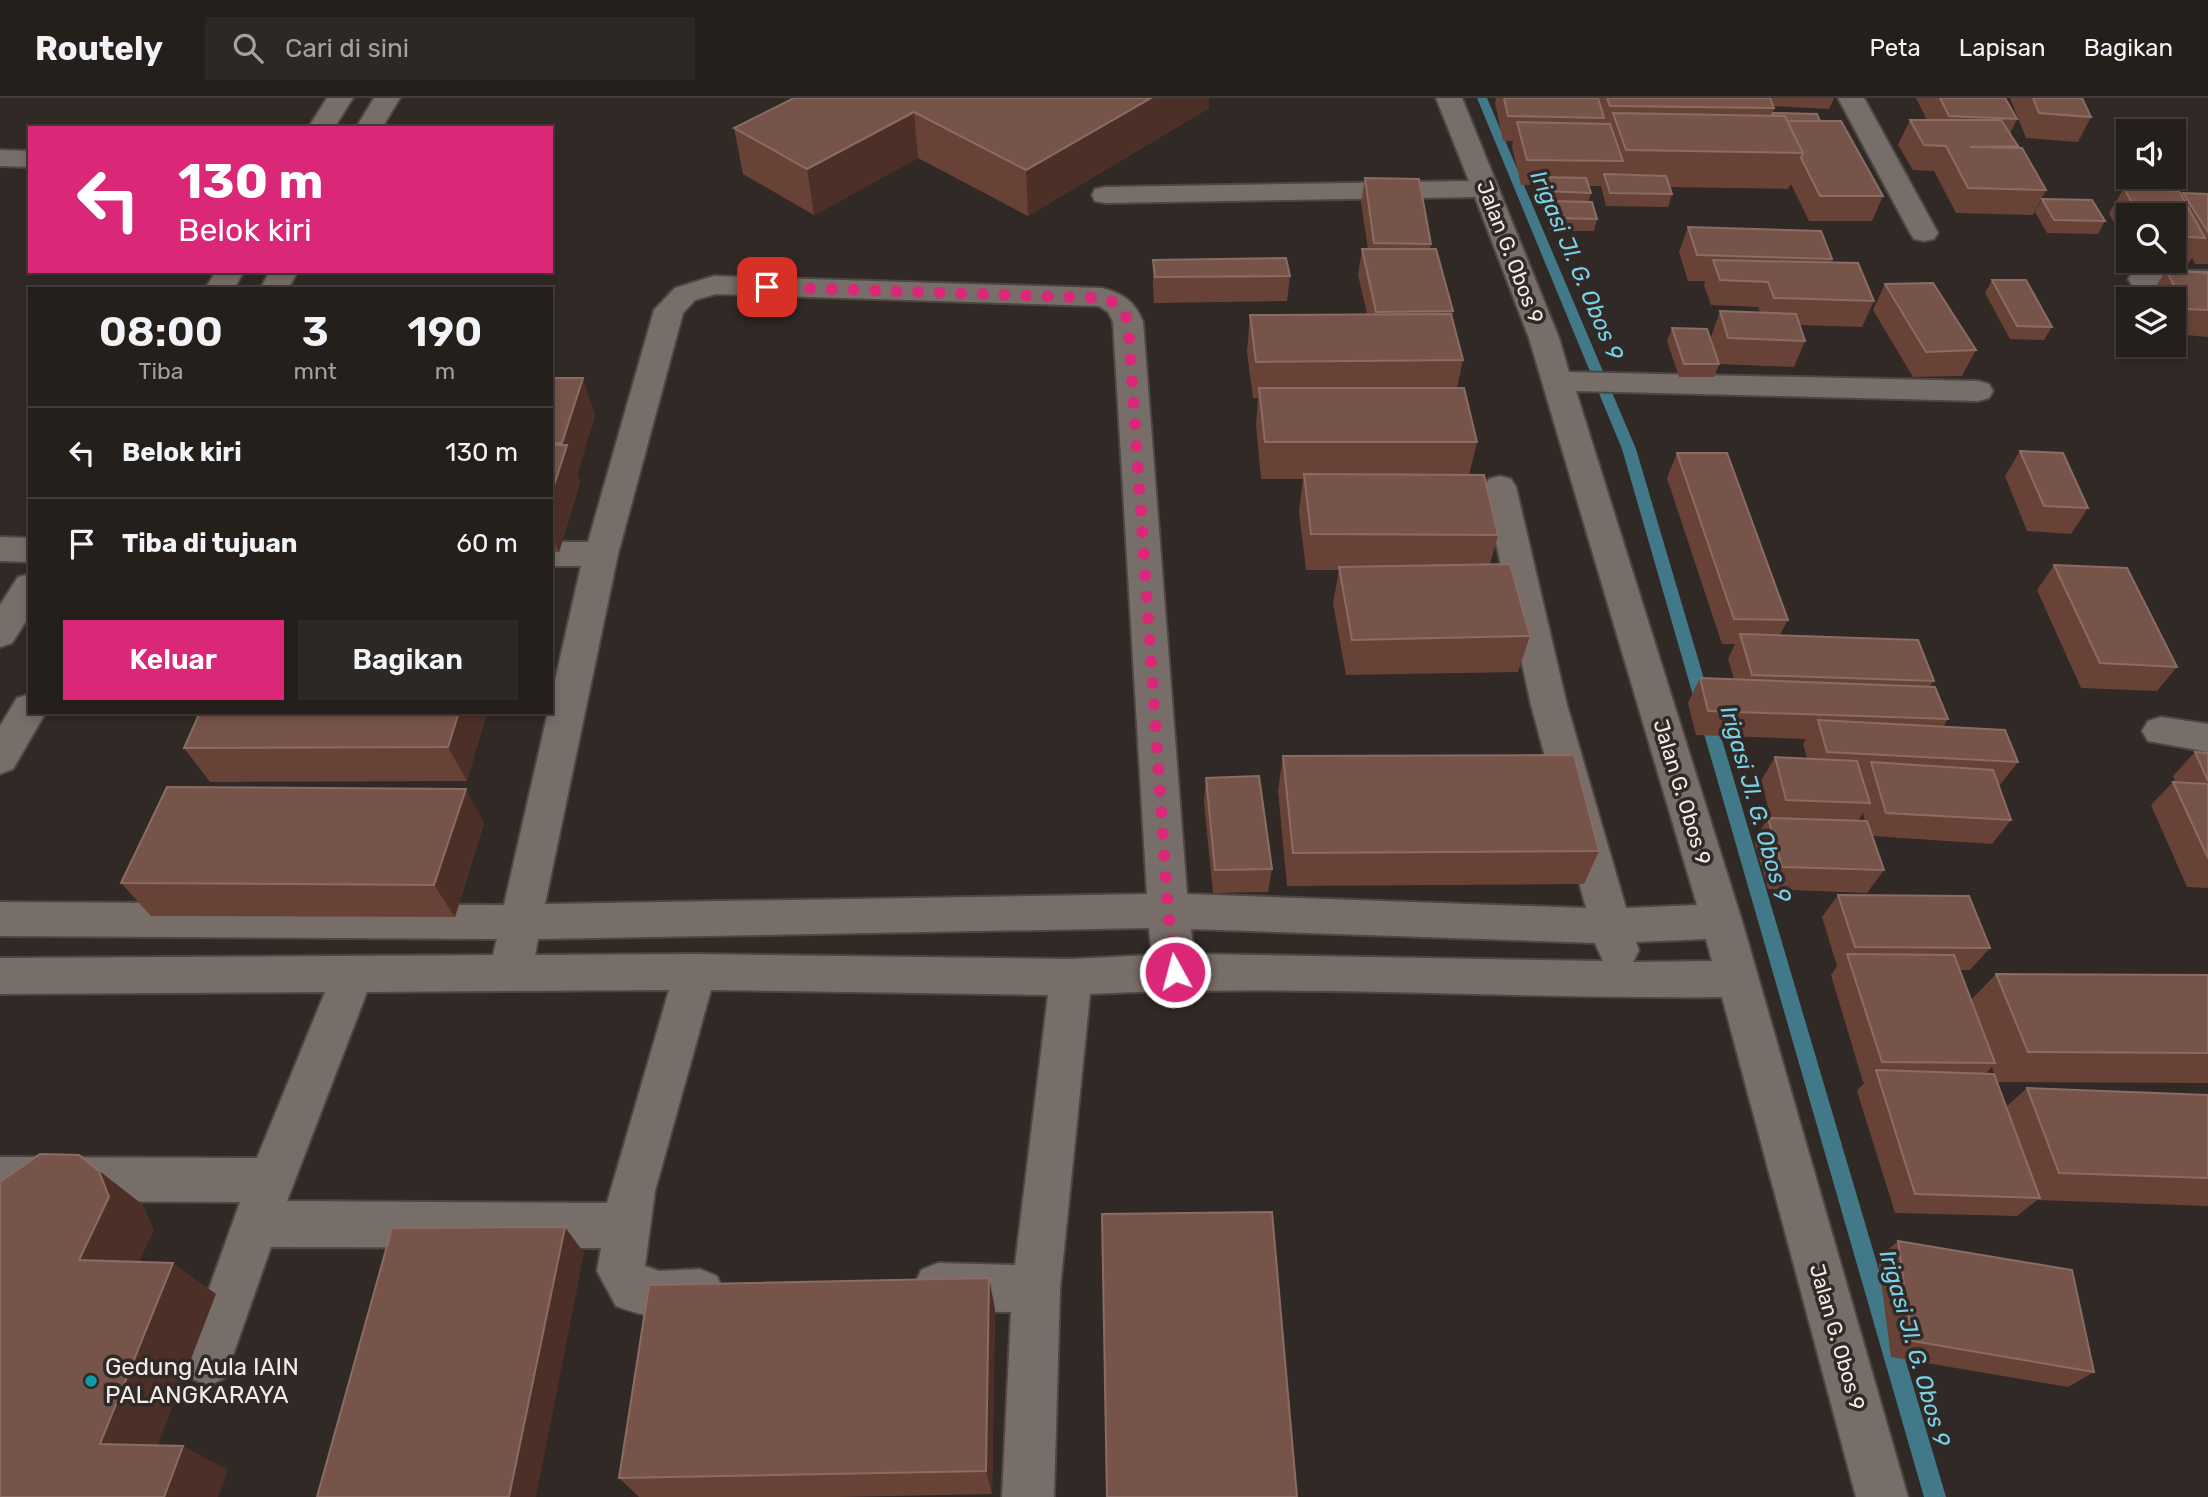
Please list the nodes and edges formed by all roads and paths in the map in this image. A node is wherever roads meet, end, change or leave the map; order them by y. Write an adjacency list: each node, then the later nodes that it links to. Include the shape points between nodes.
1 (340, 98): 5 (street)
2 (387, 98): 6 (street)
3 (1449, 98): 9 (street, Jalan G. Obos 9)
4 (1851, 98): 11 (street)
5 (322, 126)
6 (370, 126)
7 (0, 158): 8 (street)
8 (28, 159)
9 (1486, 189): 10 (street); 14 (street, Jalan G. Obos 9)
10 (1105, 195)
11 (1924, 233)
12 (2142, 279): 13 (street)
13 (2208, 280)
14 (1557, 381): 15 (street); 29 (street, Jalan G. Obos 9)
15 (1978, 391)
16 (1500, 487): 31 (street, via 1549,705)
17 (0, 549): 18 (street)
18 (28, 550)
19 (553, 554): 20 (street)
20 (601, 554): 27 (street, via 669,310 685,294 714,285 1113,300 1124,309 1128,322); 30 (street)
21 (28, 589): 22 (street)
22 (0, 634)
23 (28, 711): 26 (street)
24 (2161, 731): 25 (street)
25 (2208, 738)
26 (0, 759)
27 (1168, 911): 30 (street); 31 (street); 34 (street)
28 (0, 919): 30 (street)
29 (1722, 921): 31 (street); 38 (street, Jalan G. Obos 9)
30 (522, 922): 32 (street)
31 (1613, 926): 39 (street)
32 (510, 972): 33 (street); 35 (street)
33 (695, 972): 37 (street); 43 (street, via 632,1191)
34 (1175, 972): 37 (street); 39 (street)
35 (354, 973): 36 (street); 41 (street)
36 (0, 976)
37 (1071, 977): 45 (street)
38 (1737, 979): 39 (street); 49 (street, Jalan G. Obos 9)
39 (1625, 980)
40 (0, 1179): 41 (street)
41 (271, 1180): 42 (street)
42 (256, 1224): 43 (street); 47 (street)
43 (627, 1226): 46 (street, via 621,1271 633,1289 659,1295)
44 (898, 1286): 45 (street)
45 (1036, 1289): 48 (street)
46 (738, 1291)
47 (208, 1361)
48 (1028, 1497)
49 (1882, 1497)

